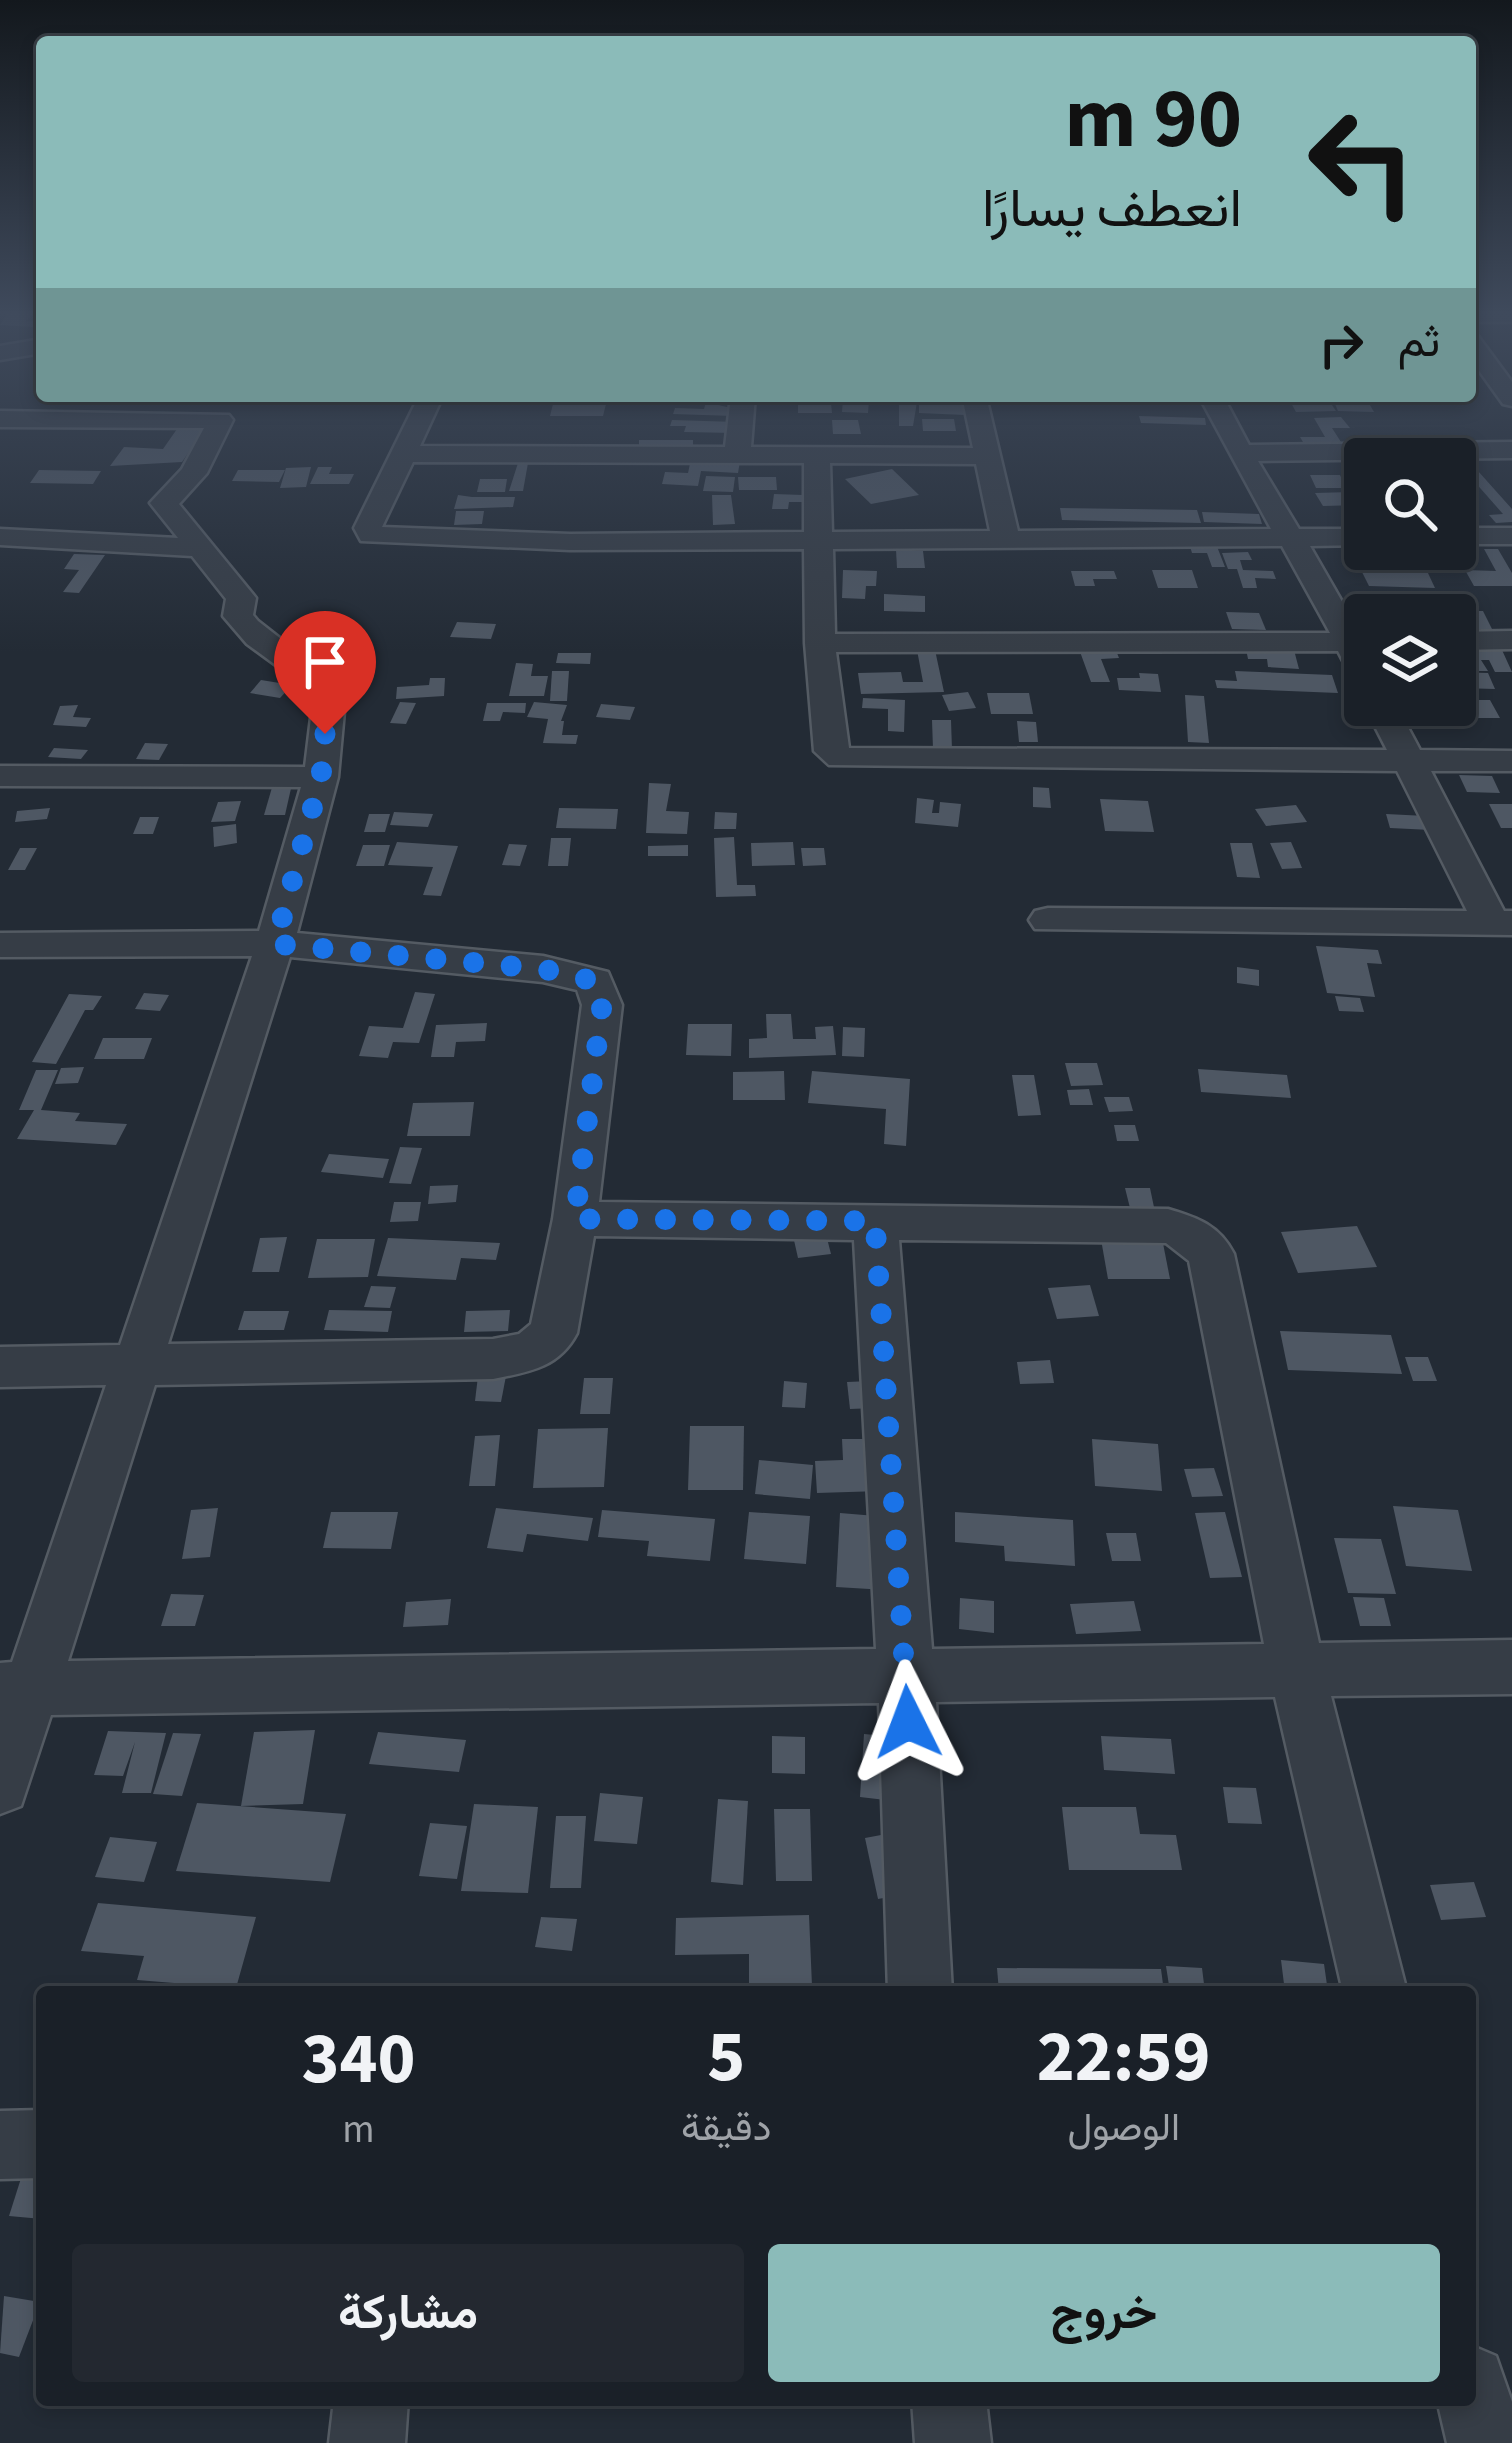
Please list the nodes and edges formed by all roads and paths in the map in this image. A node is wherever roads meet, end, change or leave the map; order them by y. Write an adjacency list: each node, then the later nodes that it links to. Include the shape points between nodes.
1 (218, 424): 19 (street, via 194,473 164,502)
2 (418, 424): 8 (street)
3 (740, 424): 9 (street)
4 (981, 424): 11 (street)
5 (1225, 424): 7 (street)
6 (1512, 450): 7 (street)
7 (1239, 453): 16 (street)
8 (405, 454): 9 (street); 18 (street, via 371,536)
9 (737, 454): 10 (street)
10 (817, 455): 11 (street); 18 (street)
11 (988, 456): 17 (street)
12 (1476, 536): 13 (street)
13 (1512, 536)
14 (0, 537): 19 (street)
15 (1344, 537): 16 (street)
16 (1291, 538): 17 (street); 20 (street)
17 (1006, 539): 18 (street)
18 (816, 540): 24 (street)
19 (200, 548): 29 (street, via 241,598 238,616 256,640 329,690)
20 (1344, 621)
21 (1512, 640): 22 (street)
22 (1476, 641)
23 (1344, 642): 24 (street)
24 (820, 643): 27 (street, via 831,751 841,758)
25 (1391, 726): 27 (street)
26 (1512, 760): 27 (street)
27 (1410, 762): 31 (street)
28 (0, 776): 29 (street)
29 (321, 777): 33 (street)
30 (1048, 920): 31 (street)
31 (1502, 923)
32 (0, 944): 33 (street)
33 (275, 944): 34 (street, via 543,969 594,981 602,1005); 37 (street)
34 (575, 1219): 35 (street); 37 (street, via 554,1334 532,1351 493,1359)
35 (875, 1221): 39 (street, via 1168,1226 1211,1254); 40 (street)
36 (0, 1367): 37 (street)
37 (135, 1368): 41 (street)
38 (1512, 1667): 39 (street)
39 (1297, 1672): 40 (street); 44 (street)
40 (906, 1677): 41 (street); 43 (street)
41 (15, 1689): 42 (street)
42 (0, 1784)
43 (920, 1986)
44 (1374, 1986)
45 (36, 2144): 46 (street)
46 (0, 2145)
47 (370, 2406): 50 (street)
48 (950, 2406): 51 (street)
49 (1476, 2406): 52 (street)
50 (367, 2443)
51 (953, 2443)
52 (1485, 2443)

